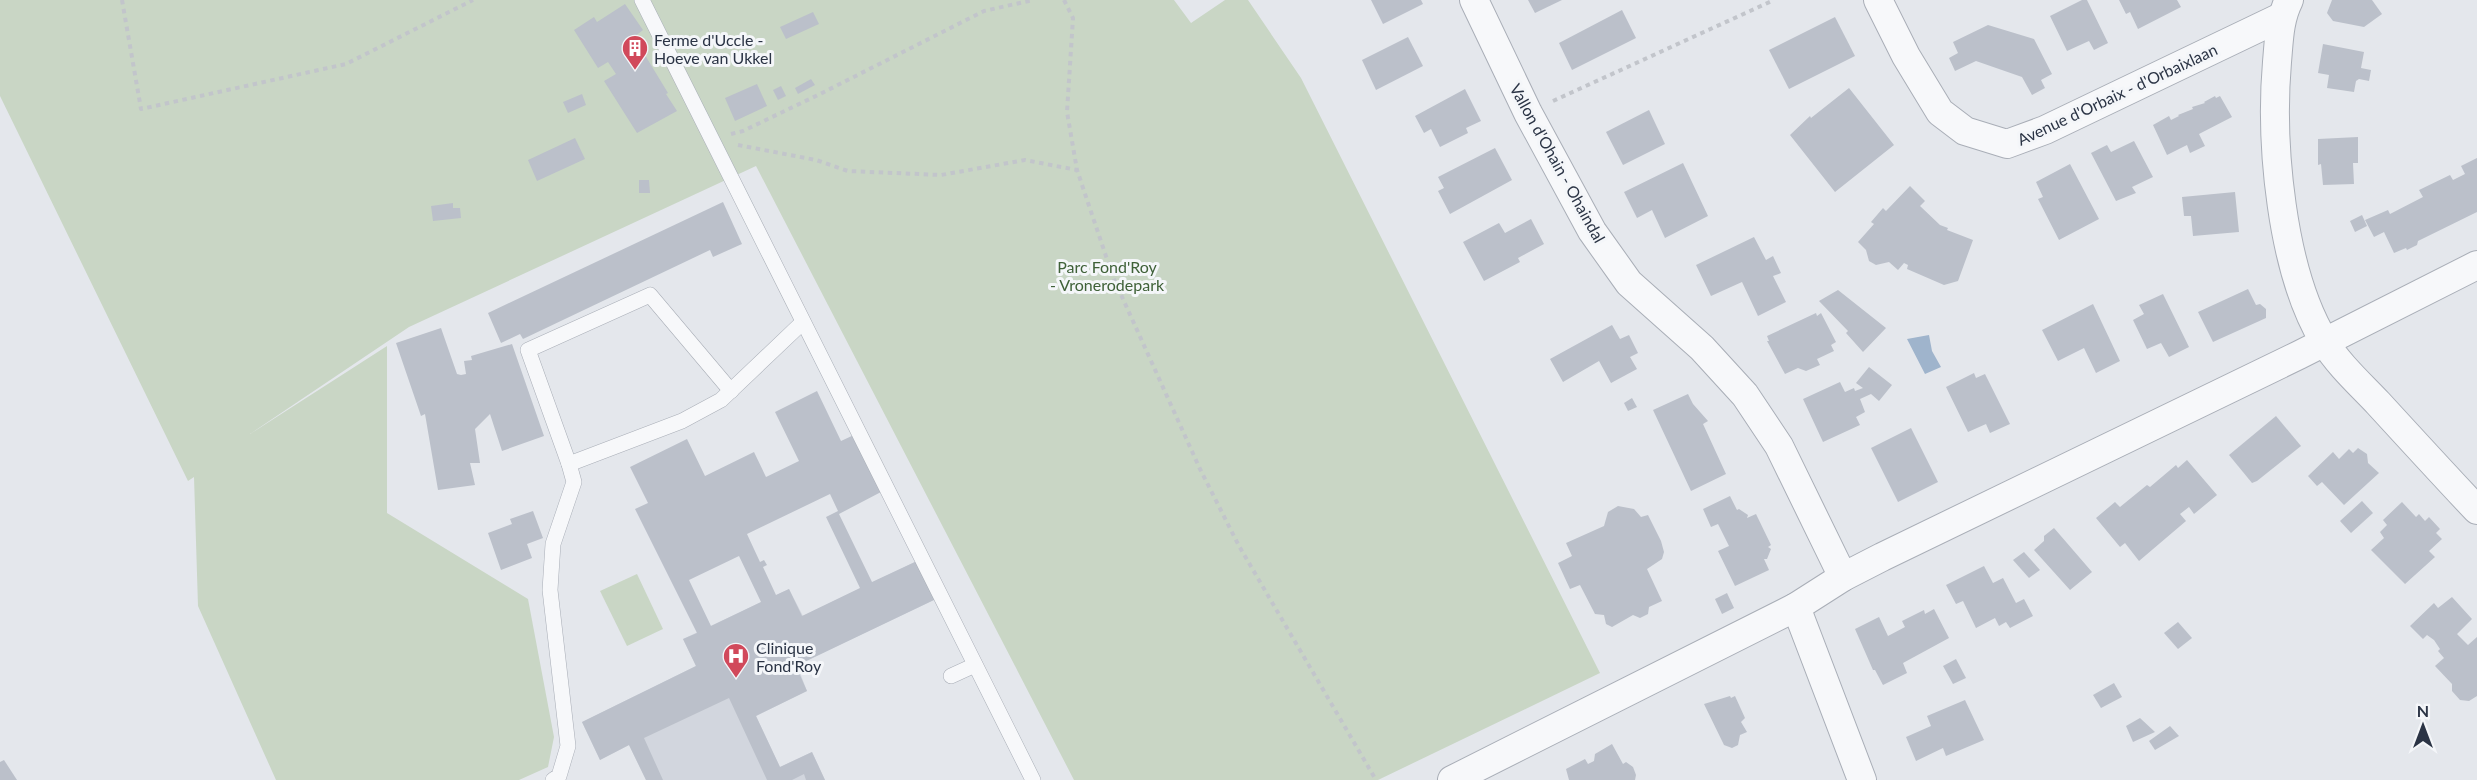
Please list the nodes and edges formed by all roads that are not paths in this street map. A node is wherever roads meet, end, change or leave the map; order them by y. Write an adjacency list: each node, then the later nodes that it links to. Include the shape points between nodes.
1 (642, 0): 6 (lane)
2 (1474, 0): 11 (street, Vallon d'Ohain - Ohaindal, via 1528,113 1592,231 1629,283 1702,348 1744,394 1779,446)
3 (1878, 0): 4 (street, Avenue d'Orbaix - d'Orbaixlaan, via 1940,112 1965,131 2007,144 2045,130)
4 (2285, 8): 7 (street, via 2275,92 2276,155 2289,247 2309,309)
5 (2477, 266): 7 (street)
6 (803, 322): 8 (lane); 13 (lane)
7 (2325, 342): 10 (street); 11 (street)
8 (731, 391): 9 (lane, via 682,421); 9 (lane, via 650,295 528,350)
9 (569, 464): 15 (lane, via 574,482 553,544 550,590 568,746 559,776)
10 (2477, 510)
11 (1843, 577): 12 (street)
12 (1796, 607): 17 (street); 18 (street)
13 (975, 665): 14 (lane); 16 (lane)
14 (951, 676)
15 (553, 780)
16 (1033, 780)
17 (1452, 780)
18 (1862, 780)

